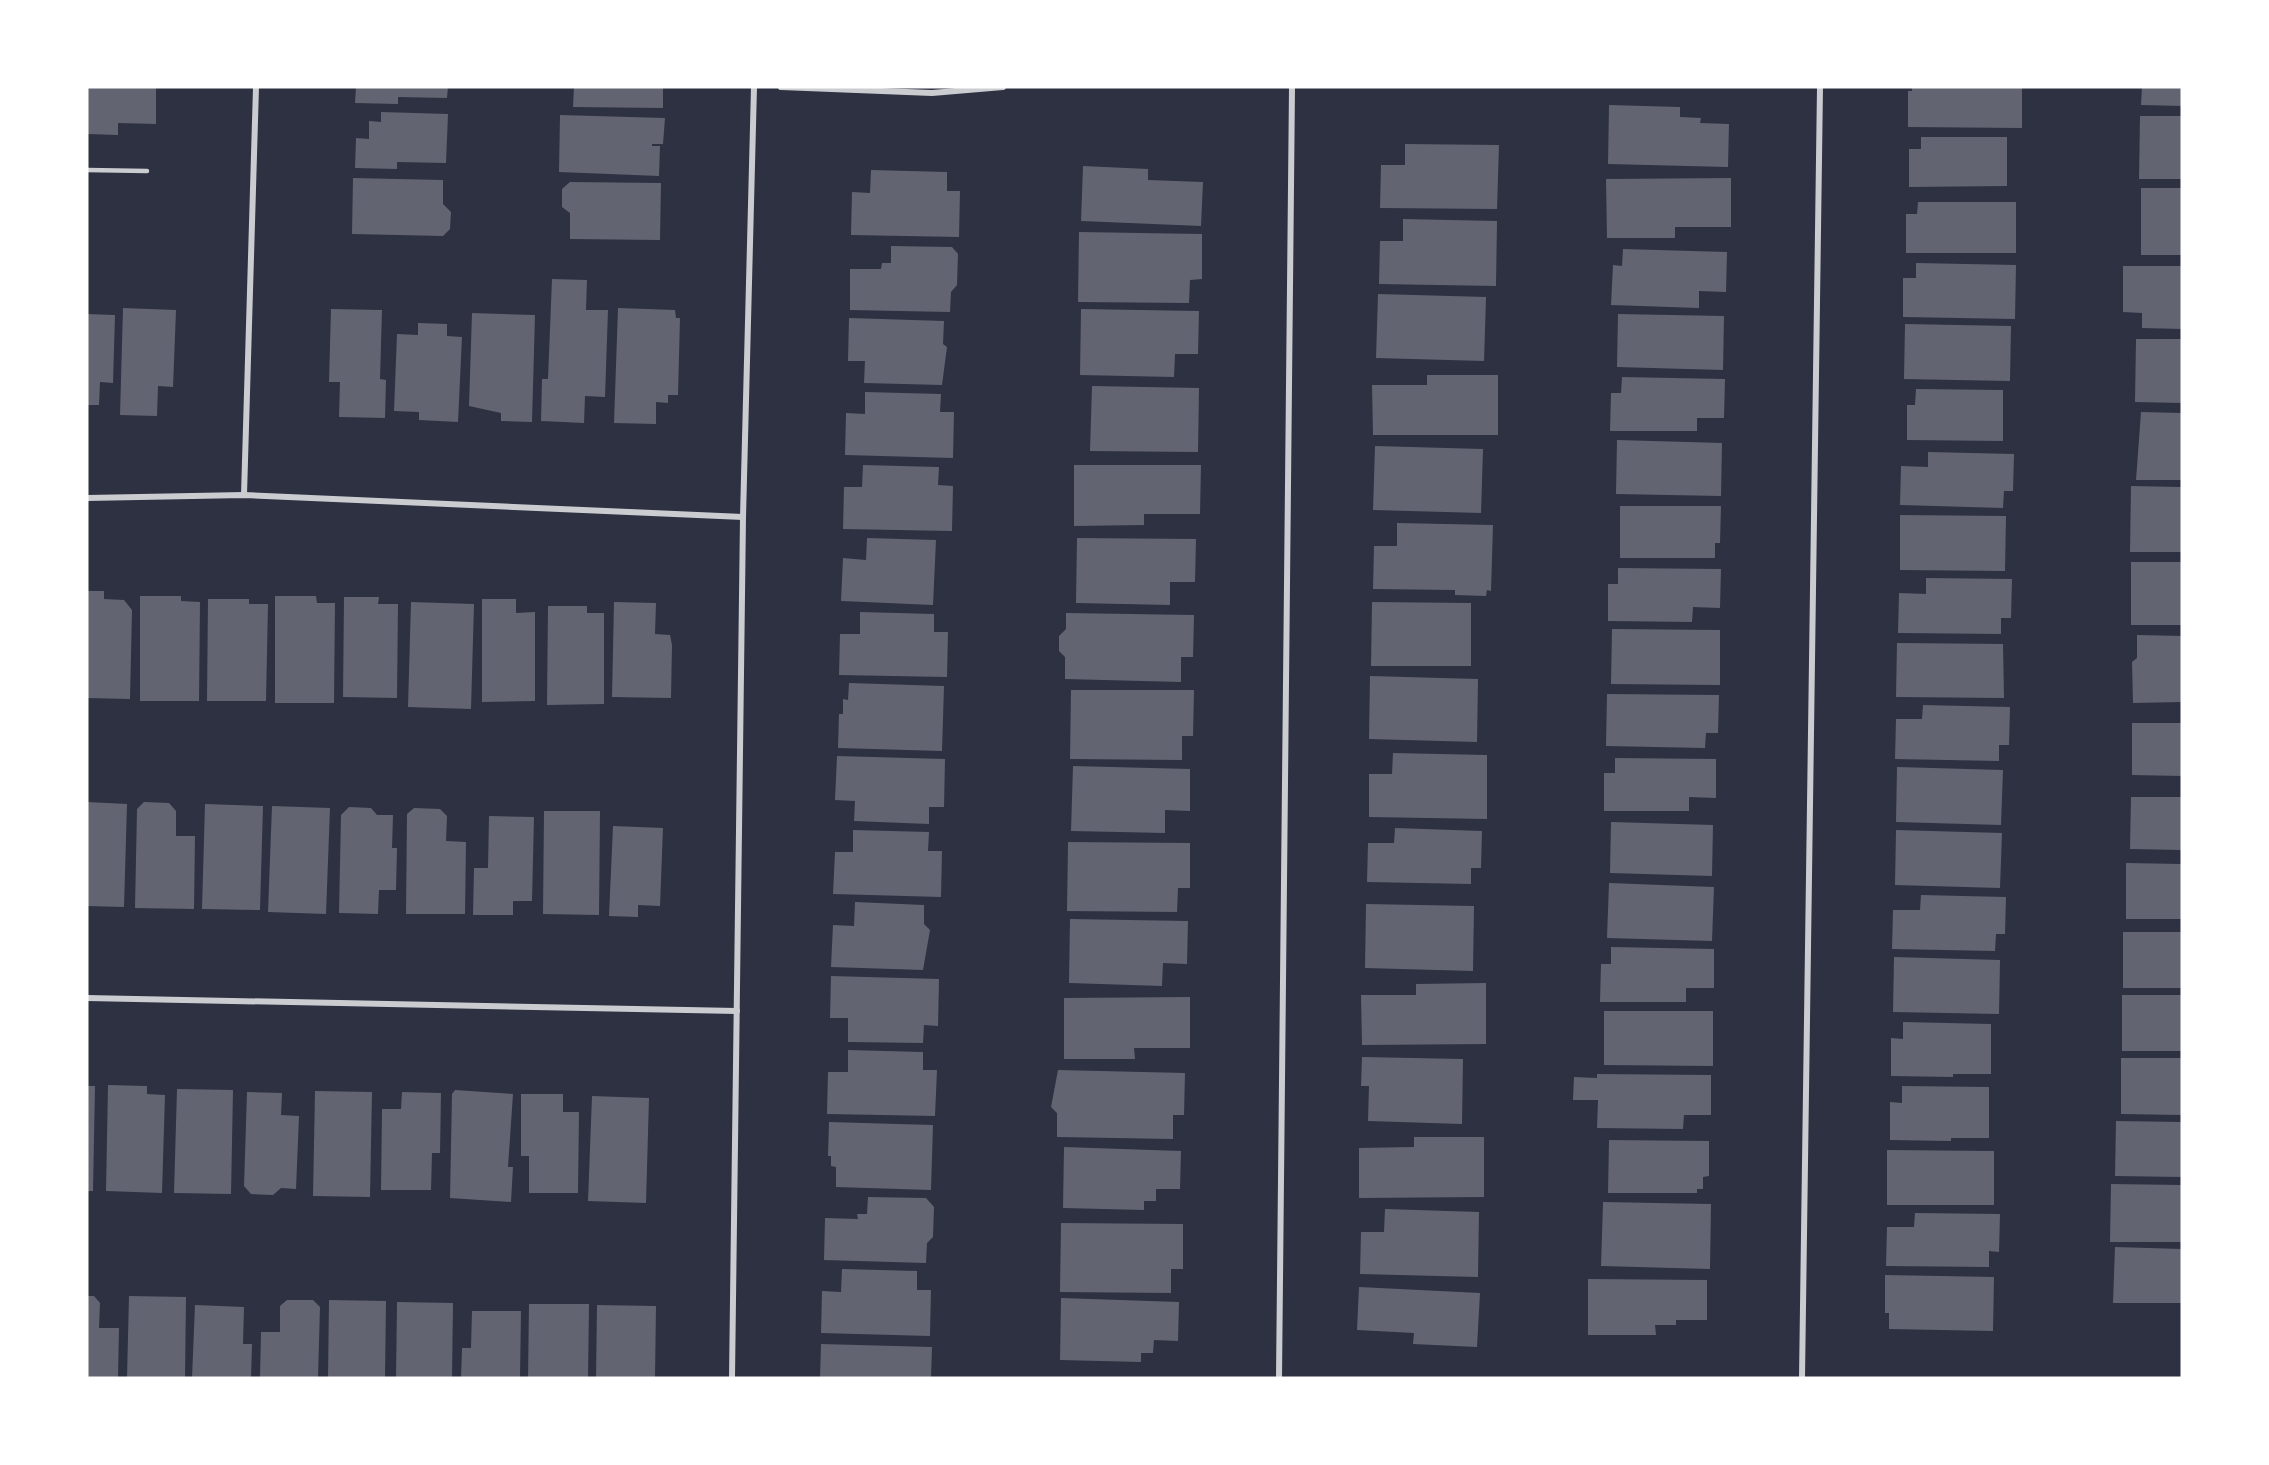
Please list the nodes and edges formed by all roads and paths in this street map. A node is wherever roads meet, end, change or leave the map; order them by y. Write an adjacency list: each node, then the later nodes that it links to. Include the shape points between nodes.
1 (256, 87): 9 (street)
2 (754, 87): 11 (street)
3 (782, 87): 4 (street, via 932,93)
4 (1003, 87)
5 (1292, 87): 15 (street)
6 (1820, 87): 16 (street)
7 (87, 170): 8 (lane)
8 (147, 171)
9 (244, 495): 10 (street); 11 (street)
10 (87, 498)
11 (743, 518): 13 (street)
12 (87, 998): 13 (street)
13 (737, 1011): 14 (street)
14 (732, 1378)
15 (1279, 1378)
16 (1802, 1378)

